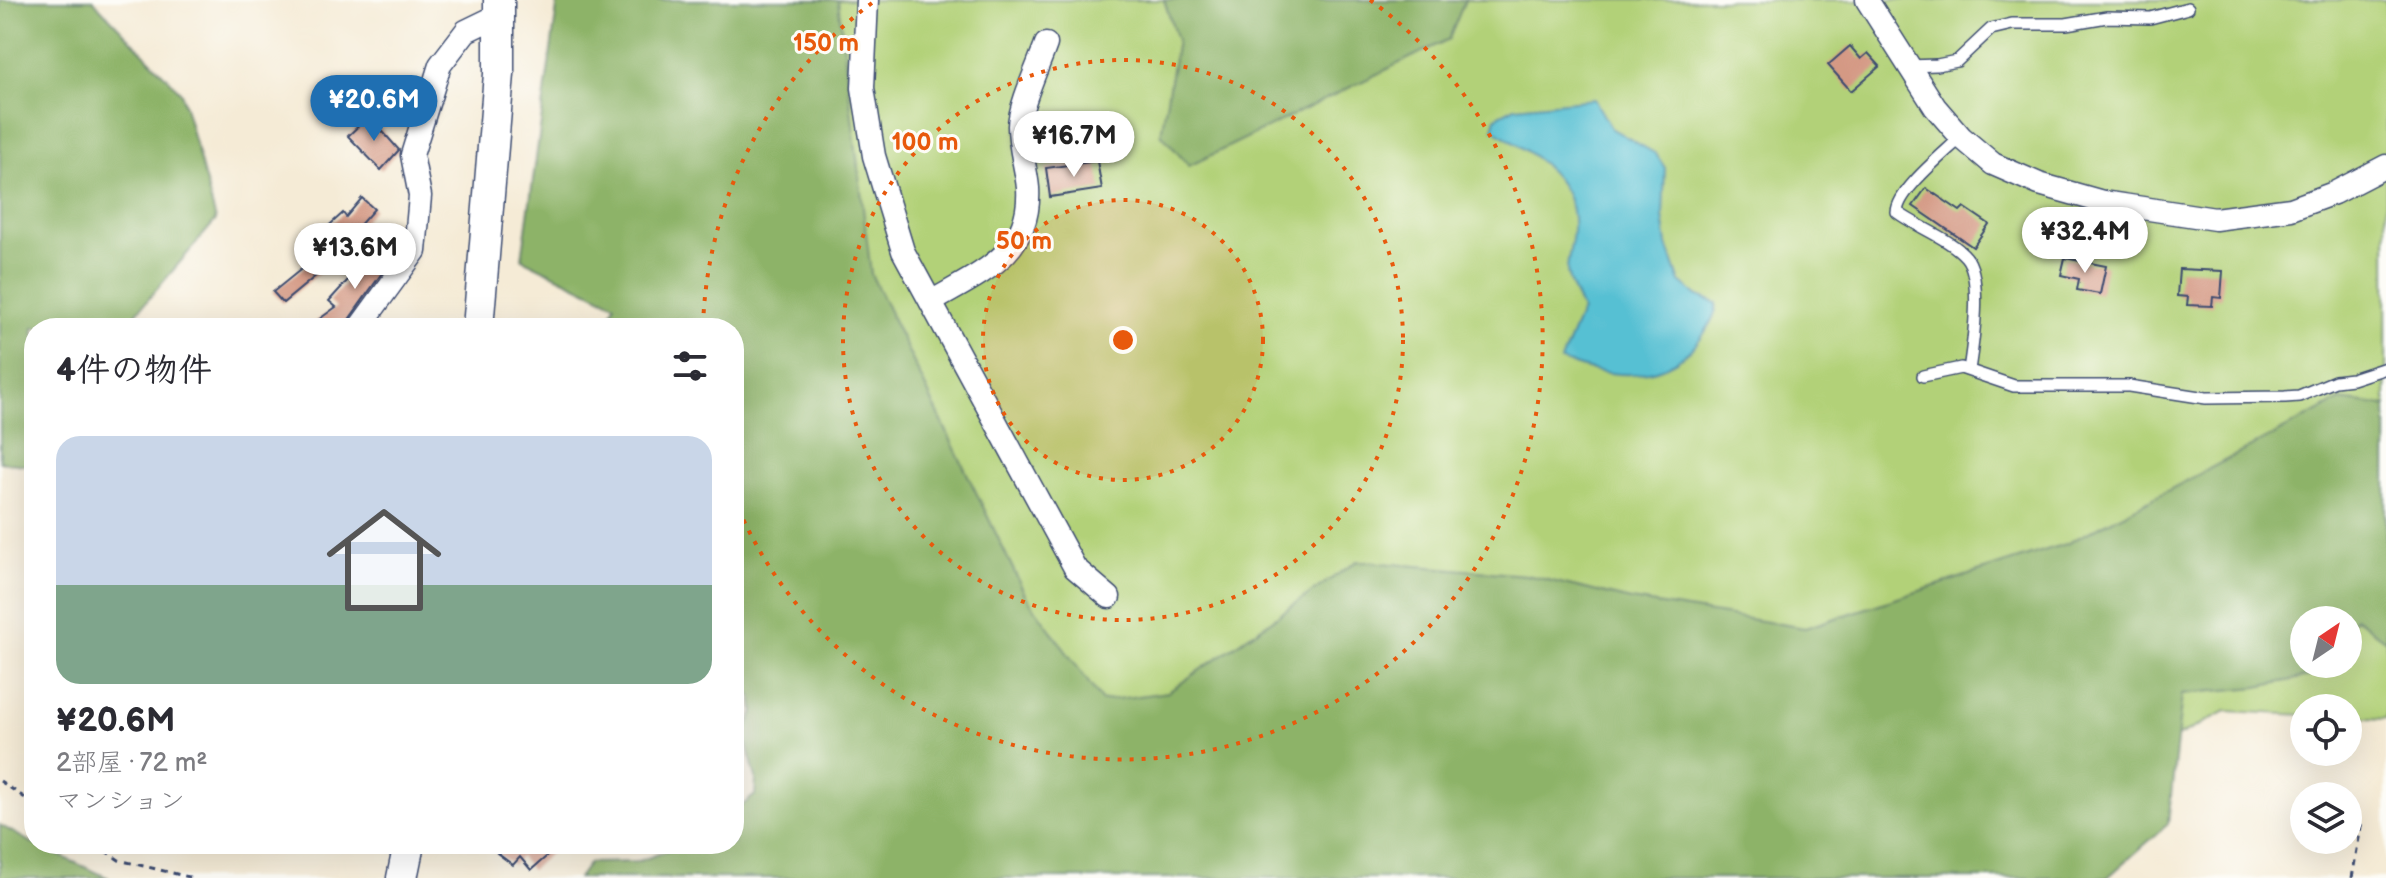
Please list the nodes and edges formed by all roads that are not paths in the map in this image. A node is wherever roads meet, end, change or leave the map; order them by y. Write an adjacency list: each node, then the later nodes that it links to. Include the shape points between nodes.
1 (867, 0): 9 (street, via 863,88 874,156 903,251)
2 (1867, 0): 6 (street)
3 (499, 8): 10 (street, via 466,31 440,65 412,155 420,196 415,251); 11 (street, via 499,74)
4 (2188, 8): 6 (lane, via 2150,18 2012,24 1991,29 1957,61)
5 (1046, 44): 9 (street, via 1018,124 1028,187 1027,217 1017,240 994,265)
6 (1908, 66): 7 (street)
7 (1961, 137): 8 (street, via 1993,164 2039,184 2103,202 2215,219 2291,209); 13 (lane, via 1905,193 1897,212 1970,263 1976,319)
8 (2386, 166)
9 (931, 302): 15 (street, via 1075,568)
10 (366, 318)
11 (479, 318)
12 (2386, 368): 13 (lane, via 2299,396 2206,398 2129,386 2014,386)
13 (1969, 370): 14 (lane)
14 (1923, 376)
15 (1109, 597)
16 (407, 854): 17 (street)
17 (402, 878)

